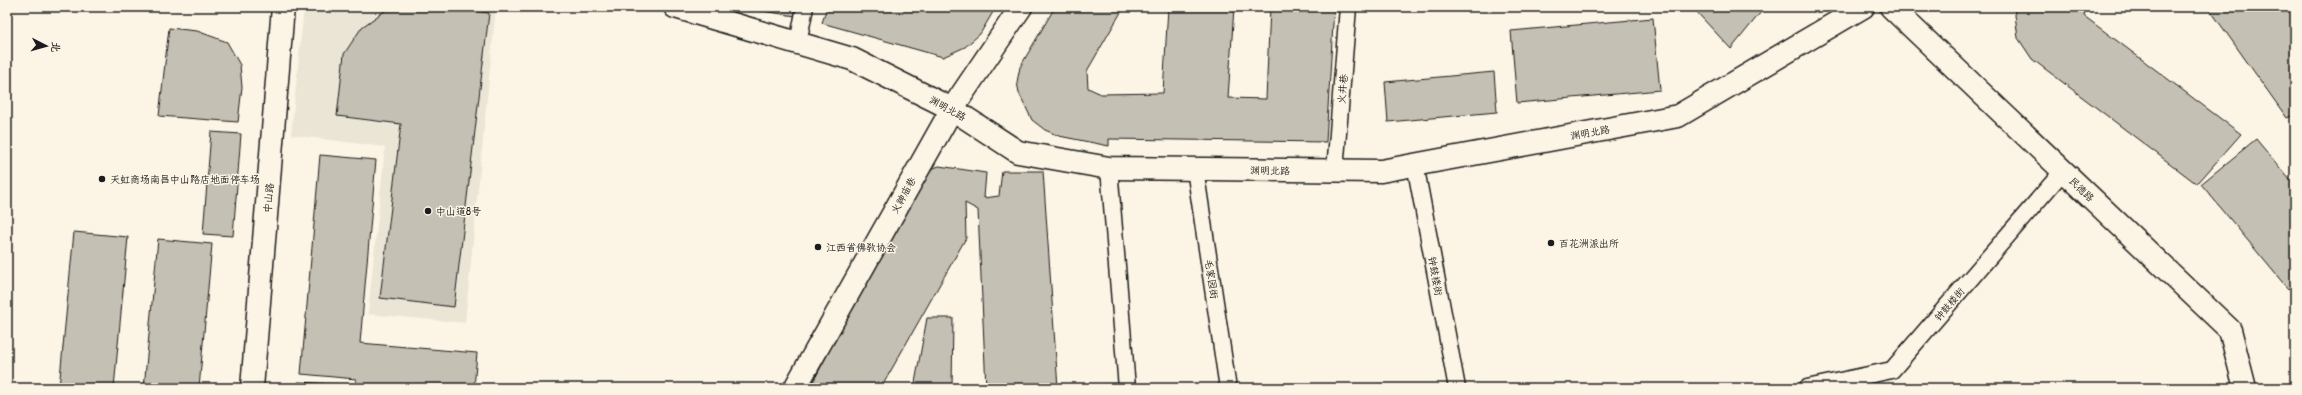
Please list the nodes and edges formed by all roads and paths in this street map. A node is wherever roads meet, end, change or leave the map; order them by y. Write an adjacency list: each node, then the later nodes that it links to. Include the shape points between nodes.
1 (283, 7): 15 (street, 中山路)
2 (675, 7): 8 (street, 渊明北路)
3 (805, 7): 8 (lane)
4 (1021, 7): 9 (street, 火神庙巷)
5 (1348, 7): 13 (lane, 火井巷)
6 (1863, 7): 10 (street, 渊明北路, via 1678,116)
7 (1891, 7): 14 (street, 民德路)
8 (798, 43): 9 (street, 渊明北路, via 852,59)
9 (952, 109): 11 (street, 渊明北路, via 1018,152); 16 (street, 火神庙巷)
10 (1415, 164): 13 (street, 渊明北路, via 1381,171); 19 (lane, 钟鼓楼街)
11 (1109, 168): 12 (street, 渊明北路); 17 (lane)
12 (1195, 170): 13 (street, 渊明北路); 18 (lane, 毛家园街)
13 (1335, 171)
14 (2063, 171): 20 (lane, 钟鼓楼街, via 1892,370); 21 (street, 民德路, via 2230,330)
15 (252, 388)
16 (794, 388)
17 (1127, 388)
18 (1228, 388)
19 (1457, 388)
20 (1807, 388)
21 (2245, 388)

